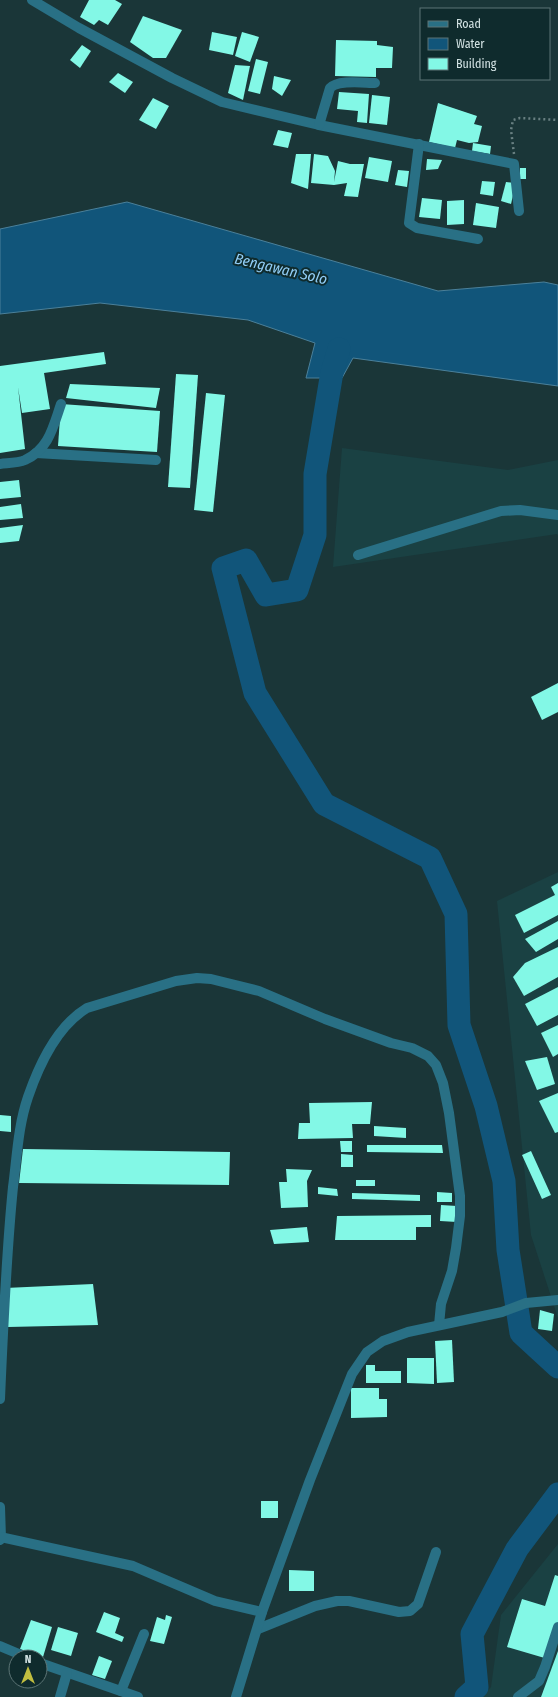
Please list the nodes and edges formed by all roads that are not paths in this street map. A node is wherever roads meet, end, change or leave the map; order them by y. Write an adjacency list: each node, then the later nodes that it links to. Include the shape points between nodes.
1 (32, 0): 3 (street, via 79,28 202,93 232,105)
2 (375, 83): 3 (street, via 334,84 330,88)
3 (319, 125): 4 (street)
4 (418, 144): 5 (street, via 514,164); 6 (street, via 409,223 417,228)
5 (519, 211)
6 (478, 239)
7 (61, 404): 8 (street, via 46,444)
8 (36, 453): 9 (street); 10 (street, via 24,460)
9 (156, 460)
10 (0, 464)
11 (558, 515): 12 (street, via 520,510 501,511)
12 (358, 554)
13 (558, 1300): 14 (street, via 526,1303 502,1312)
14 (439, 1325): 15 (street, via 441,1304 452,1271 460,1209 449,1113 443,1083 436,1065 428,1056 412,1048 325,1019 259,991 211,979 176,981 87,1008 75,1016 58,1036 41,1066 28,1097 20,1130 9,1228); 19 (street, via 383,1341 374,1346 359,1362 334,1417)
15 (0, 1399)
16 (0, 1507): 17 (street)
17 (0, 1538): 19 (street, via 133,1566 215,1601)
18 (436, 1552): 21 (street, via 418,1604 410,1611 399,1612 349,1601 337,1601 315,1606)
19 (262, 1612): 21 (street)
20 (558, 1627): 29 (street, via 539,1681)
21 (258, 1629): 28 (street)
22 (144, 1634): 25 (street)
23 (48, 1666): 24 (street)
24 (67, 1673): 25 (street); 26 (street)
25 (121, 1691): 27 (street)
26 (60, 1697)
27 (138, 1697)
28 (236, 1697)
29 (518, 1697)

